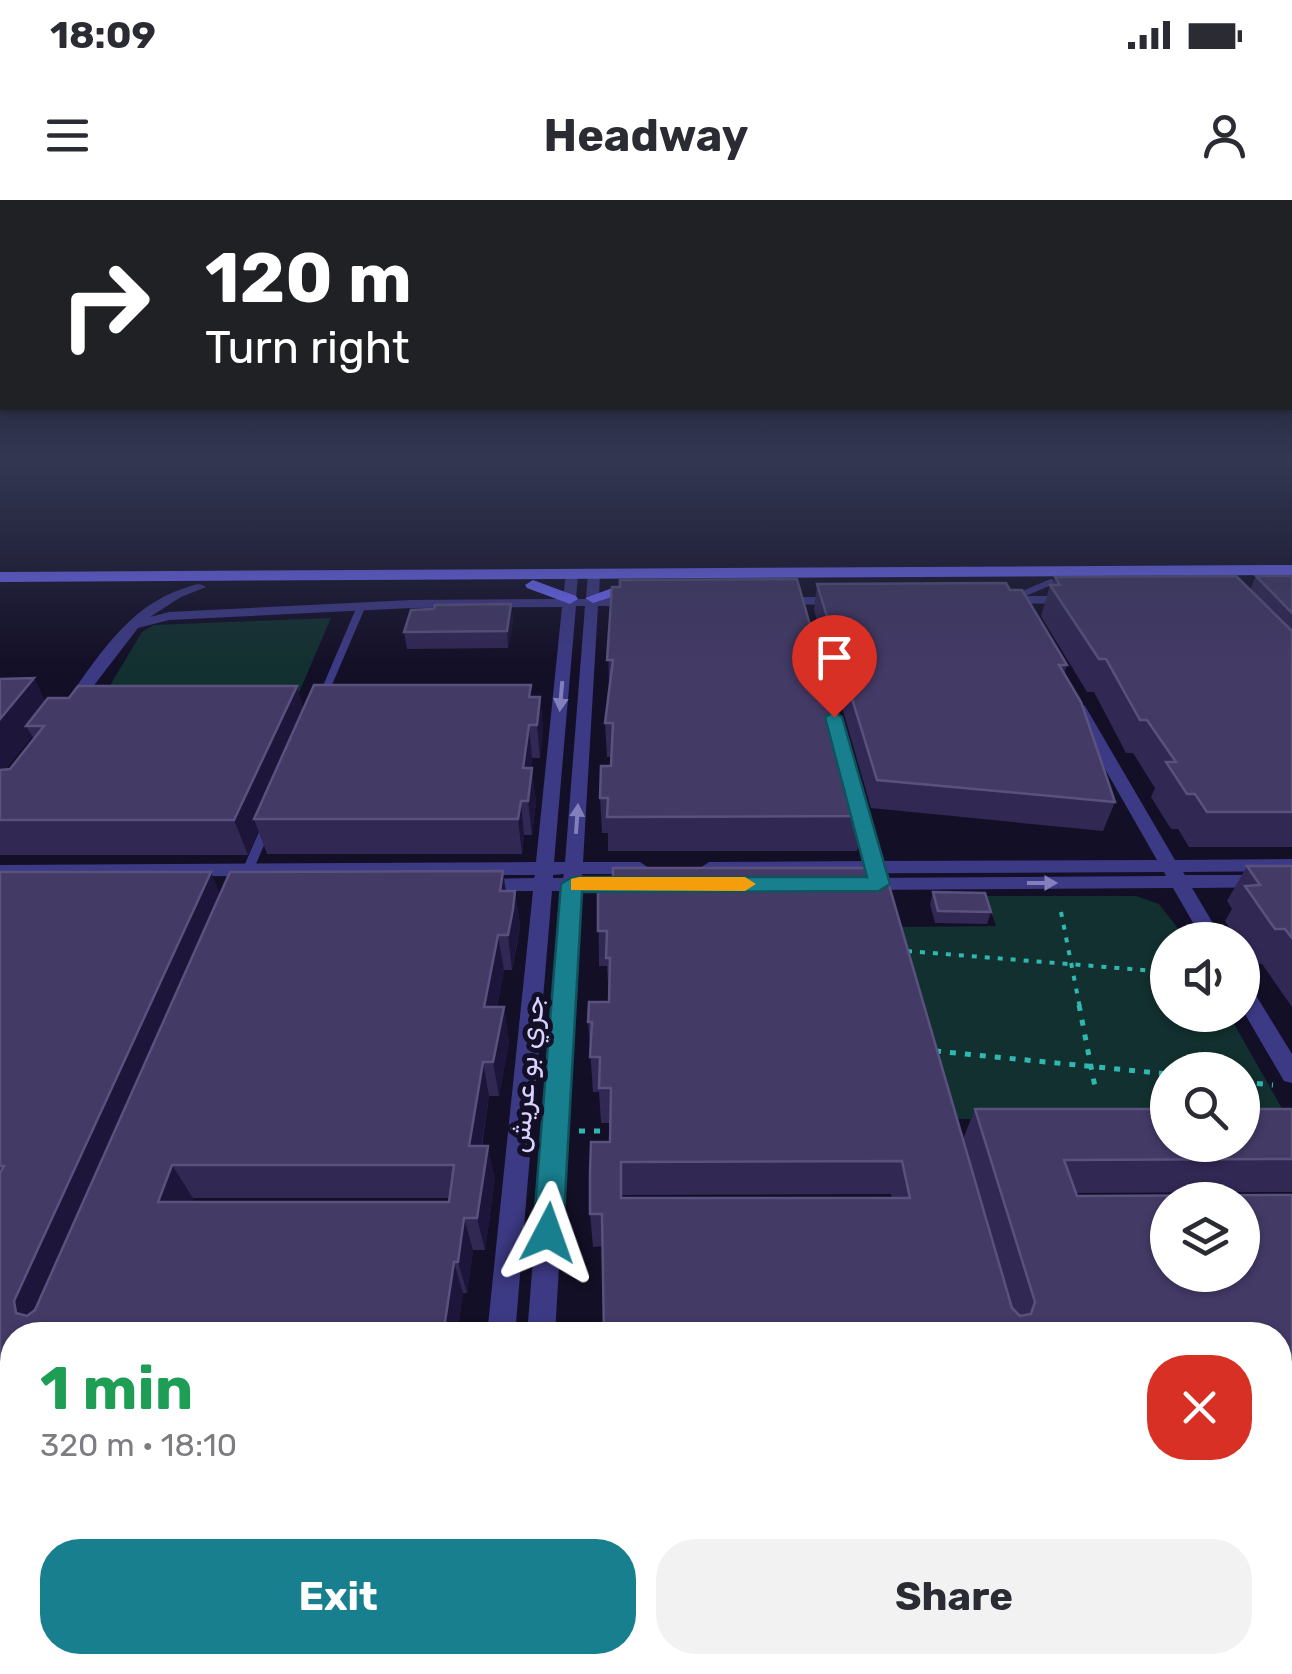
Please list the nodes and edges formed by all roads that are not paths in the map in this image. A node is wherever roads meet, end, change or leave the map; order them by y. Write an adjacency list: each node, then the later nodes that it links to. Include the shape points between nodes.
1 (1292, 570): 8 (street)
2 (0, 577): 7 (street)
3 (1292, 581): 4 (street)
4 (1050, 582): 8 (street, via 638,584); 9 (lane)
5 (200, 587): 6 (street); 7 (street); 19 (street, via 156,602)
6 (0, 588)
7 (571, 590): 8 (street); 16 (street); 28 (street, جري بو عريش, one-way to 28)
8 (593, 590): 14 (street); 29 (street, جري بو عريش, one-way to 8)
9 (1017, 598): 10 (street); 11 (street); 17 (street)
10 (978, 600)
11 (1092, 600)
12 (801, 601): 13 (street); 15 (street); 18 (street)
13 (860, 601)
14 (650, 602)
15 (763, 602)
16 (361, 607): 19 (street, via 169,616); 21 (lane)
17 (1026, 616)
18 (808, 624)
19 (132, 625): 22 (street)
20 (1064, 683): 26 (street)
21 (316, 712)
22 (60, 720)
23 (854, 792): 33 (street)
24 (271, 817): 30 (lane)
25 (1292, 865): 26 (street)
26 (1168, 866): 32 (street); 33 (street)
27 (0, 872): 30 (street)
28 (546, 877): 29 (street); 30 (street); 38 (street, جري بو عريش)
29 (573, 877): 33 (street); 39 (street, جري بو عريش)
30 (245, 878): 34 (street)
31 (1292, 881): 32 (street)
32 (1180, 883): 33 (street, one-way to 32); 35 (street)
33 (879, 884)
34 (0, 887)
35 (1203, 922)
36 (1260, 1029): 37 (street)
37 (1284, 1080)
38 (502, 1322)
39 (541, 1322)

